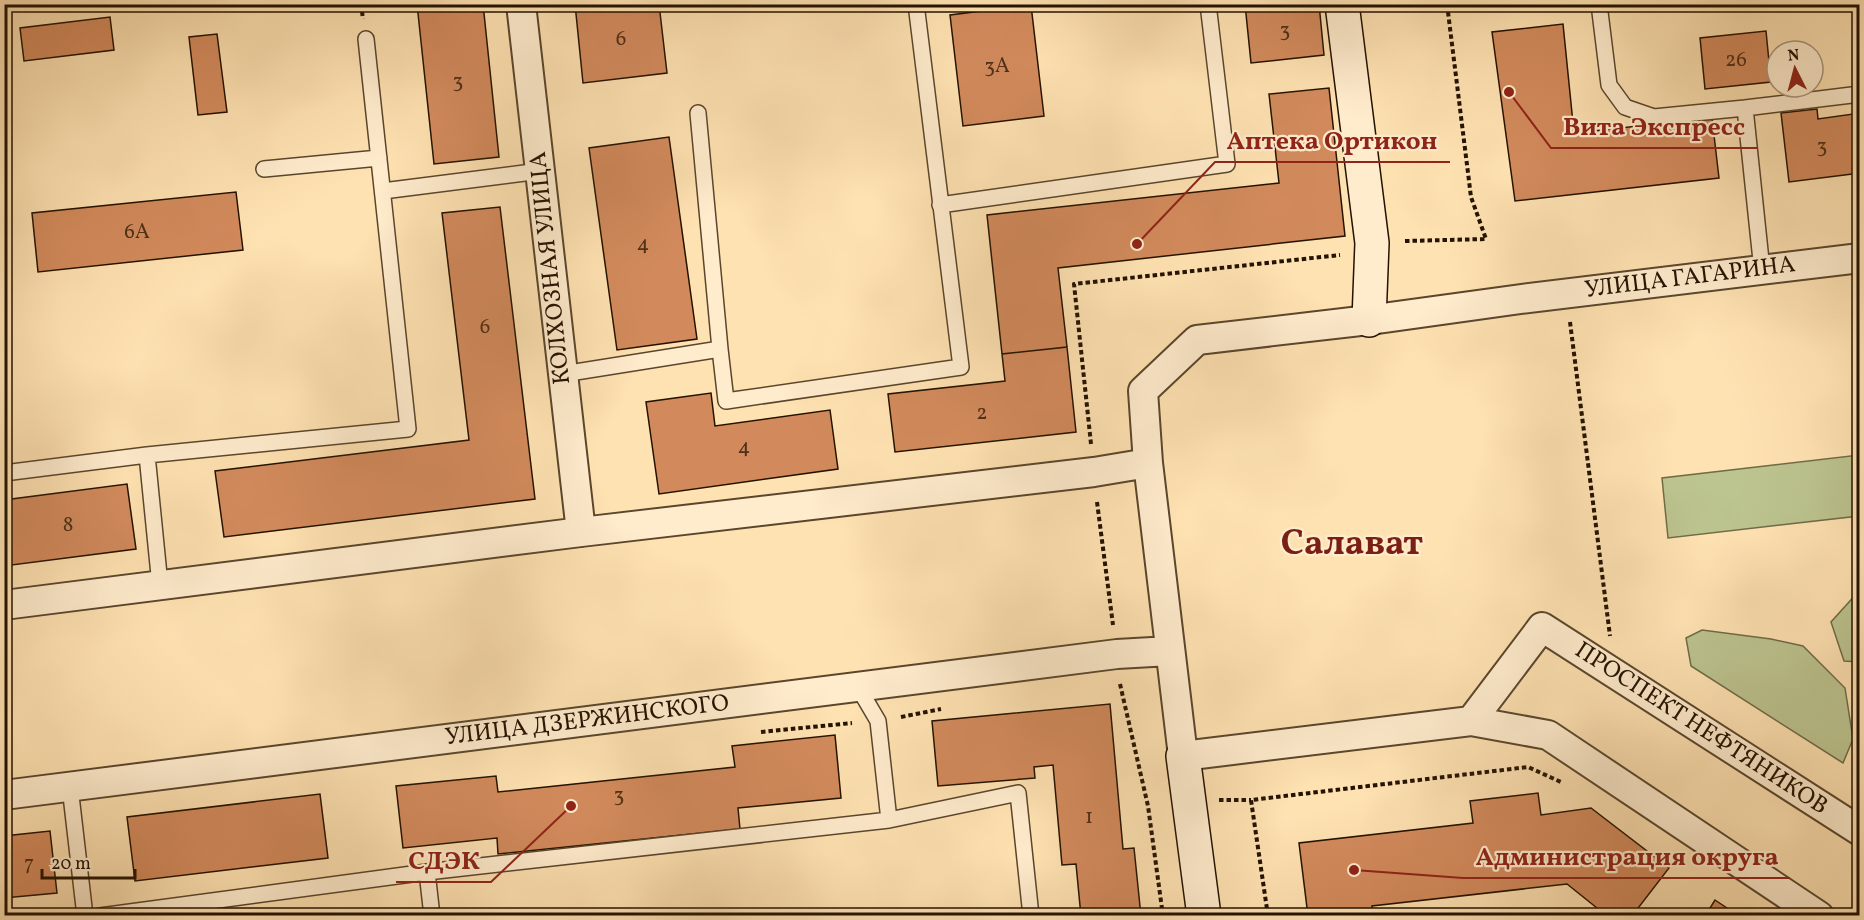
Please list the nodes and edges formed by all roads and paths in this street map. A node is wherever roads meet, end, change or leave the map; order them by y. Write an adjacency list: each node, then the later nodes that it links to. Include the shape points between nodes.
1 (521, 4): 13 (street, КОЛХОЗНАЯ УЛИЦА)
2 (915, 4): 15 (lane)
3 (1208, 4): 15 (lane, via 1227,164)
4 (1342, 4): 16 (street)
5 (1447, 4): 16 (path, via 1472,197 1486,239)
6 (1599, 4): 9 (lane, via 1609,85 1625,107 1654,117)
7 (366, 39): 11 (lane)
8 (1860, 94): 9 (lane)
9 (1744, 108): 18 (lane)
10 (698, 113): 21 (lane)
11 (379, 158): 12 (lane); 14 (lane)
12 (264, 169)
13 (540, 171): 14 (lane); 22 (street, КОЛХОЗНАЯ УЛИЦА)
14 (383, 191): 23 (lane, via 408,429)
15 (940, 205): 21 (lane, via 961,367 726,401)
16 (1372, 243): 20 (street); 25 (path, via 1353,253 1074,284)
17 (1860, 258): 18 (street, УЛИЦА ГАГАРИНА)
18 (1762, 270): 20 (street, УЛИЦА ГАГАРИНА)
19 (1569, 313): 30 (path)
20 (1369, 320): 24 (street, УЛИЦА ГАГАРИНА, via 1197,340 1143,391)
21 (720, 349): 22 (lane)
22 (563, 374): 27 (street, КОЛХОЗНАЯ УЛИЦА)
23 (147, 455): 26 (lane); 28 (lane)
24 (1148, 463): 25 (street); 31 (street)
25 (1094, 472): 27 (street); 32 (path)
26 (4, 473)
27 (581, 532): 28 (street)
28 (160, 585): 29 (street)
29 (4, 605)
30 (1610, 636)
31 (1170, 651): 32 (street, УЛИЦА ДЗЕРЖИНСКОГО); 35 (street)
32 (1117, 654): 33 (street, УЛИЦА ДЗЕРЖИНСКОГО); 46 (path, via 1118,677 1148,806)
33 (858, 687): 37 (street, УЛИЦА ДЗЕРЖИНСКОГО); 39 (lane, via 878,721)
34 (1471, 721): 35 (street); 40 (street, ПРОСПЕКТ НЕФТЯНИКОВ, via 1542,627); 49 (street, via 1548,735)
35 (1183, 756): 47 (street)
36 (1567, 785): 48 (path, via 1528,767 1251,800)
37 (70, 787): 38 (street, УЛИЦА ДЗЕРЖИНСКОГО); 42 (lane)
38 (4, 795)
39 (889, 820): 41 (lane); 45 (lane, via 1018,793)
40 (1860, 831)
41 (427, 872): 43 (lane); 44 (lane)
42 (85, 915)
43 (100, 915)
44 (432, 915)
45 (1032, 915)
46 (1163, 915)
47 (1204, 915)
48 (1268, 915)
49 (1819, 915)

